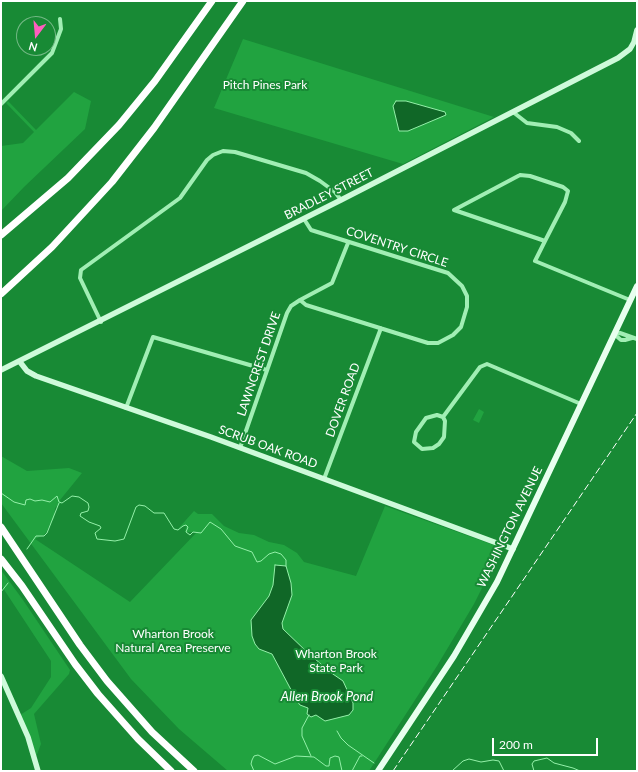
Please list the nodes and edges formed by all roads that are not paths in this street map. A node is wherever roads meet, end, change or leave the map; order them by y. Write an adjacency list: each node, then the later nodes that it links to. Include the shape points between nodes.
1 (212, 1): 10 (highway, via 155,81 119,125 68,178)
2 (243, 1): 14 (highway, via 164,115 120,172 68,231)
3 (60, 20): 5 (street, via 61,29 52,53)
4 (637, 32): 6 (street, BRADLEY STREET, via 634,42 624,54)
5 (1, 104)
6 (513, 112): 7 (street, via 528,123 557,127 571,133); 8 (street, BRADLEY STREET)
7 (579, 141)
8 (341, 200): 9 (street, BRADLEY STREET); 17 (street, via 335,192 306,173 235,152 223,151 213,155 180,198 81,270 80,278)
9 (304, 219): 12 (street, COVENTRY CIRCLE, via 311,230); 17 (street, BRADLEY STREET)
10 (1, 235)
11 (545, 241): 11 (street, via 524,234 454,210 520,175 563,187 568,191 565,202); 16 (street, via 535,261)
12 (348, 243): 15 (street, LAWNCREST DRIVE, via 332,284); 18 (street, COVENTRY CIRCLE, via 448,273 462,286 467,296 467,307 461,327 447,340 428,343)
13 (637, 286): 16 (main road, WASHINGTON AVENUE)
14 (1, 294)
15 (300, 300): 18 (street, COVENTRY CIRCLE, via 306,305); 23 (street, LAWNCREST DRIVE, via 291,306 287,313)
16 (630, 300): 19 (main road, WASHINGTON AVENUE)
17 (101, 322): 21 (street, BRADLEY STREET)
18 (381, 328): 28 (street, DOVER ROAD)
19 (614, 334): 20 (street, via 620,333); 24 (main road, WASHINGTON AVENUE)
20 (637, 339)
21 (20, 362): 22 (street, BRADLEY STREET); 25 (street, SCRUB OAK ROAD, via 34,376)
22 (1, 370)
23 (267, 370): 25 (street, via 152,337); 27 (street, LAWNCREST DRIVE)
24 (581, 404): 26 (street, via 487,364 480,367); 30 (main road, WASHINGTON AVENUE)
25 (126, 408): 27 (street, SCRUB OAK ROAD)
26 (443, 417): 26 (street, via 430,416 419,425 414,439 418,447 429,450 439,444 446,430)
27 (240, 448): 28 (street, SCRUB OAK ROAD)
28 (324, 479): 30 (street, SCRUB OAK ROAD)
29 (1, 527): 36 (highway, via 106,681 152,732)
30 (513, 549): 33 (main road, WASHINGTON AVENUE, via 466,636)
31 (1, 559): 35 (highway, via 98,694 130,731)
32 (2, 679): 34 (street, via 28,737)
33 (379, 769)
34 (38, 771)
35 (171, 771)
36 (194, 771)

